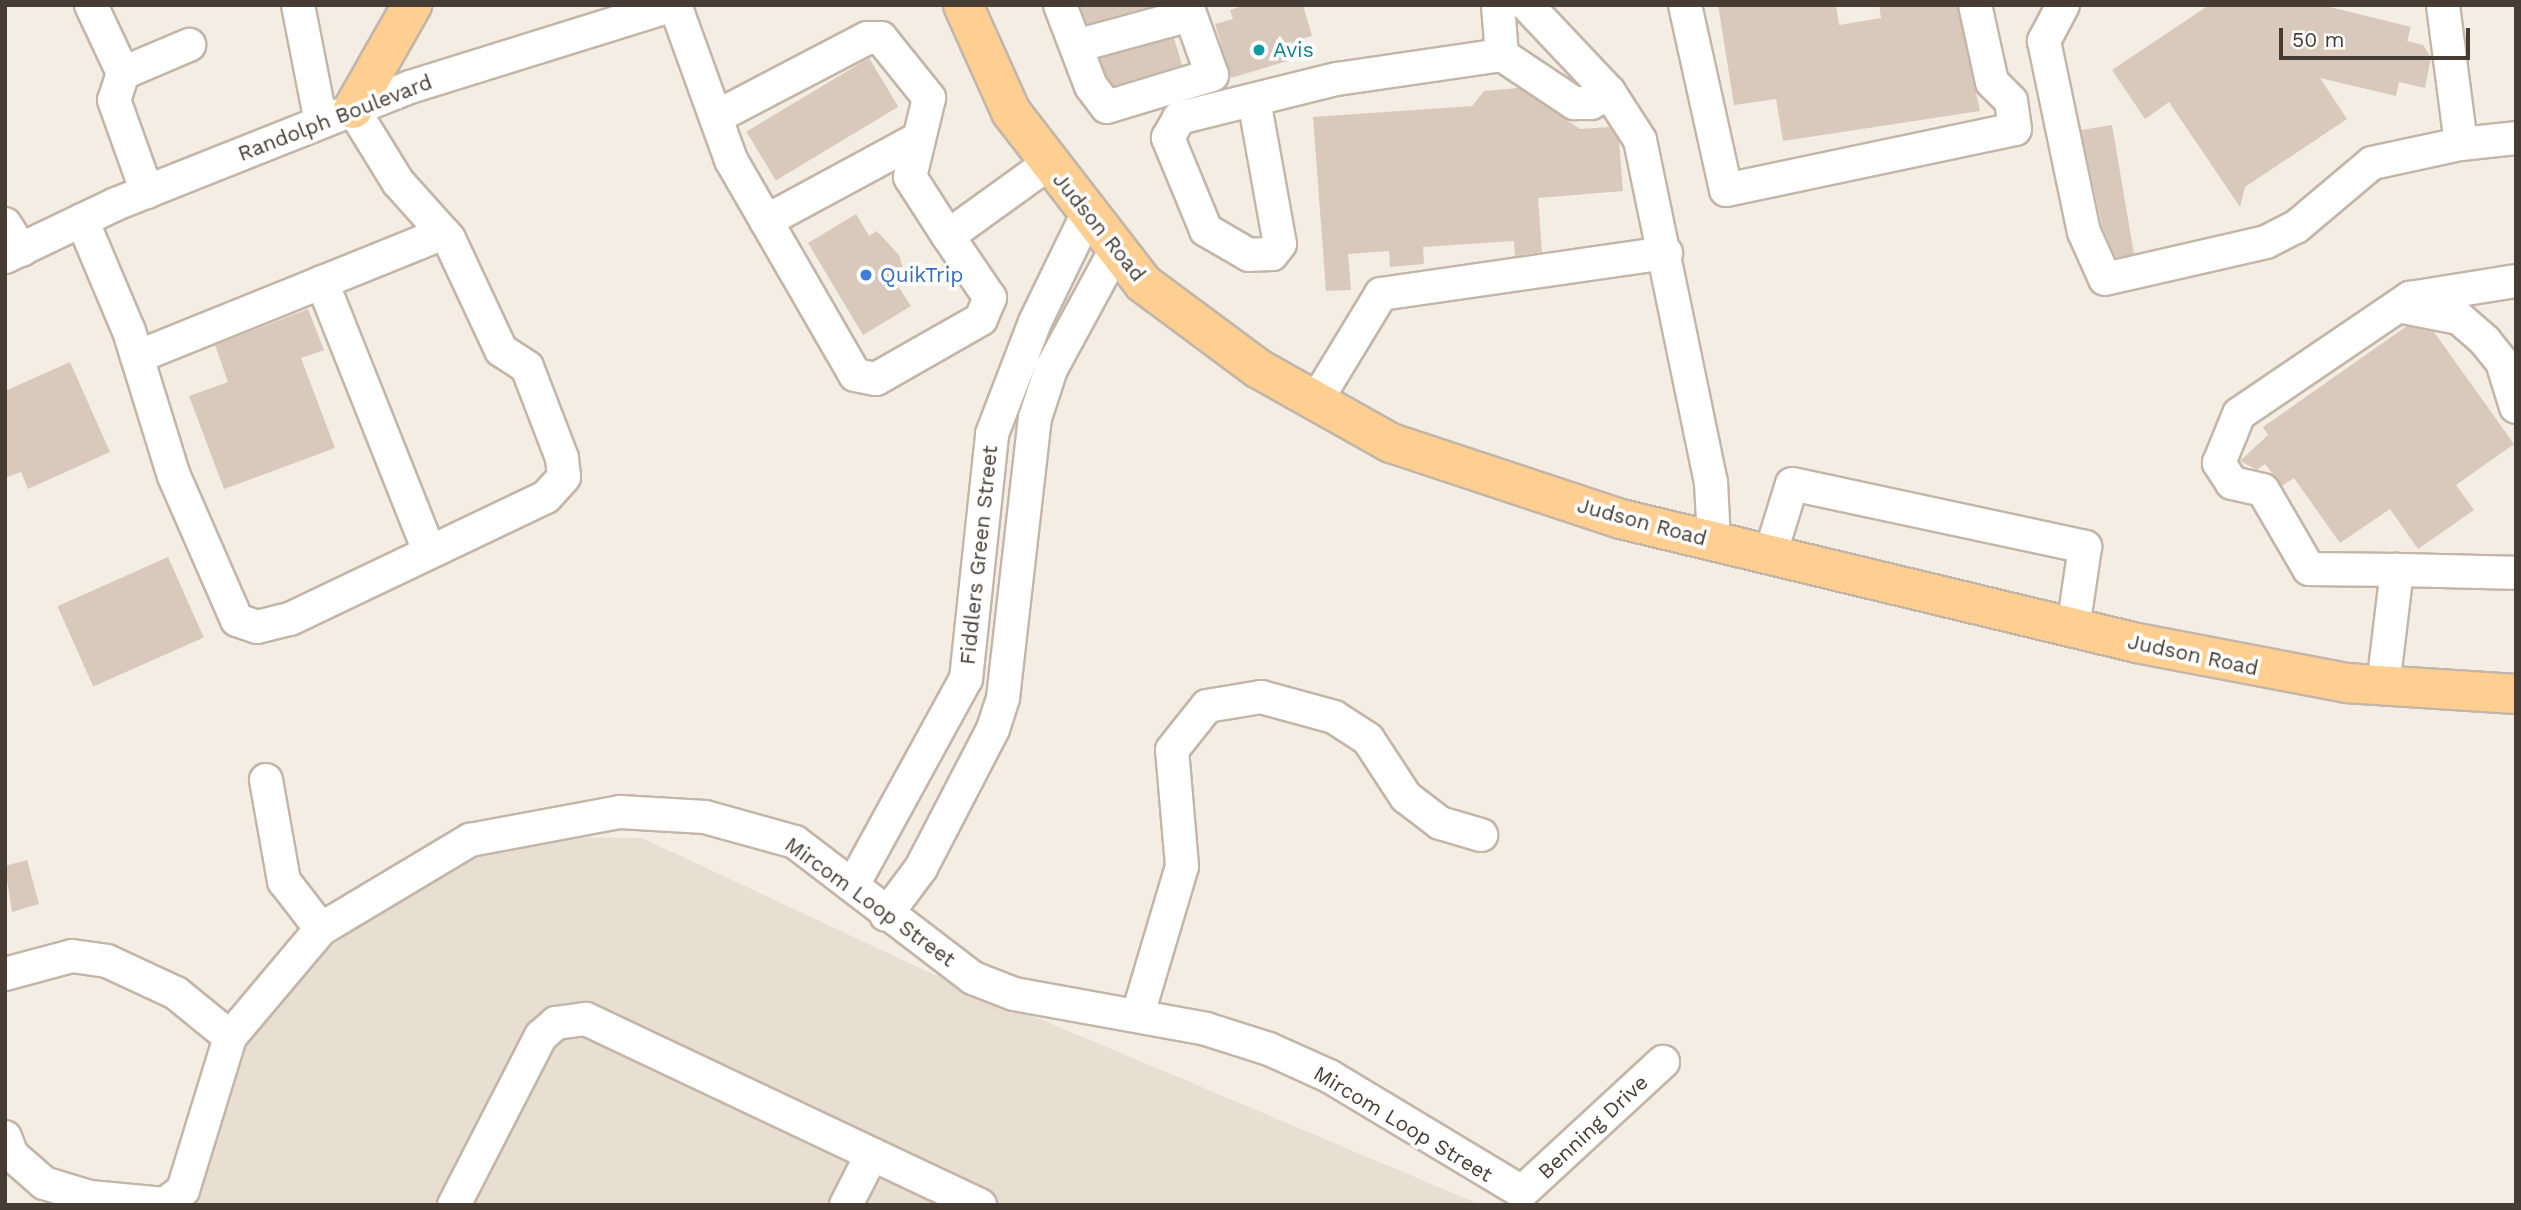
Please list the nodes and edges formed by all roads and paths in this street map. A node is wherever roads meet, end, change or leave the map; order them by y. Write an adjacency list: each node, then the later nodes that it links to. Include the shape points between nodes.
1 (91, 5): 17 (street)
2 (298, 5): 20 (street)
3 (412, 5): 20 (main road)
4 (675, 5): 20 (street, Randolph Boulevard); 21 (street)
5 (962, 5): 25 (main road, Judson Road, via 1011,113)
6 (1060, 5): 15 (street)
7 (1498, 5): 16 (street)
8 (1527, 5): 18 (street)
9 (1685, 5): 10 (street, via 1726,190 2015,129 2011,101 1992,82)
10 (1975, 5)
11 (2063, 5): 24 (street, via 2044,41 2084,232 2105,278 2266,242 2296,227 2372,163)
12 (2443, 5): 24 (street)
13 (1188, 10): 15 (street); 15 (street, via 1212,75 1107,107)
14 (189, 45): 17 (street)
15 (1076, 46)
16 (1502, 55): 18 (street, via 1574,103 1591,103); 19 (street, via 1338,79)
17 (123, 72): 26 (street, via 114,100)
18 (1609, 92): 34 (street, via 1640,140)
19 (1254, 100): 19 (street, via 1179,118 1168,138 1206,230 1249,255 1272,254 1280,244)
20 (337, 116): 26 (street, Randolph Boulevard); 30 (street)
21 (716, 117): 23 (street, via 867,38 881,38 929,98); 29 (street, via 731,160)
22 (2516, 138): 24 (street)
23 (914, 141): 29 (street); 31 (street, via 910,177)
24 (2460, 144)
25 (1048, 164): 27 (main road, Judson Road); 31 (street)
26 (147, 192): 28 (street, Randolph Boulevard)
27 (1087, 215): 33 (main road, Judson Road); 51 (street, Fiddlers Green Street, via 1035,322 992,434 966,678)
28 (82, 220): 32 (street, Randolph Boulevard); 38 (street)
29 (766, 221): 31 (street, via 855,375 876,379 981,319 990,298)
30 (444, 233): 36 (street); 42 (street, via 501,350 527,367 562,458 564,477 546,497)
31 (948, 236)
32 (10, 244)
33 (1115, 251): 39 (main road, Judson Road, via 1143,283 1259,369); 52 (street, Fiddlers Green Street, via 1051,369 1035,418 1003,698 993,729 934,845)
34 (1666, 253): 39 (street, via 1381,294); 41 (street, via 1711,482)
35 (2516, 281): 37 (street, via 2410,298)
36 (322, 282): 38 (street); 42 (street)
37 (2399, 306): 40 (street, via 2459,318 2502,362); 44 (street, via 2239,414 2219,463 2232,483 2263,491 2309,569)
38 (137, 357): 42 (street, via 174,476 237,620 257,628 290,619)
39 (1316, 401): 41 (main road, Judson Road, via 1391,443 1621,519)
40 (2516, 407)
41 (1714, 541): 43 (main road, Judson Road)
42 (428, 549)
43 (1770, 555): 46 (main road, Judson Road); 46 (street, via 1792,484 2085,547)
44 (2397, 570): 45 (street); 47 (street)
45 (2516, 573)
46 (2073, 628): 47 (main road, Judson Road, via 2241,666)
47 (2383, 687): 48 (main road, Judson Road)
48 (2516, 695)
49 (266, 780): 53 (street, via 284,881)
50 (1481, 835): 55 (street, via 1440,823 1406,797 1368,739 1334,717 1261,696 1207,706 1172,750 1182,866)
51 (853, 885): 52 (street, Mircom Loop Street); 53 (street, Mircom Loop Street, via 795,842 762,828 705,817 620,812 470,840)
52 (886, 915): 55 (street, Mircom Loop Street, via 973,978 1014,994)
53 (321, 929): 56 (street, Mircom Loop Street)
54 (5, 974): 56 (street, via 72,956 107,961 176,993)
55 (1138, 1014): 60 (street, Mircom Loop Street, via 1206,1028 1329,1076)
56 (230, 1037): 58 (street, Mircom Loop Street, via 183,1190 164,1204 90,1197 44,1183 12,1155)
57 (1663, 1062): 60 (street, Benning Drive)
58 (5, 1137)
59 (872, 1154): 61 (street, via 586,1019 556,1023 541,1036); 62 (street); 63 (street)
60 (1522, 1192)
61 (454, 1205)
62 (846, 1205)
63 (980, 1205)

